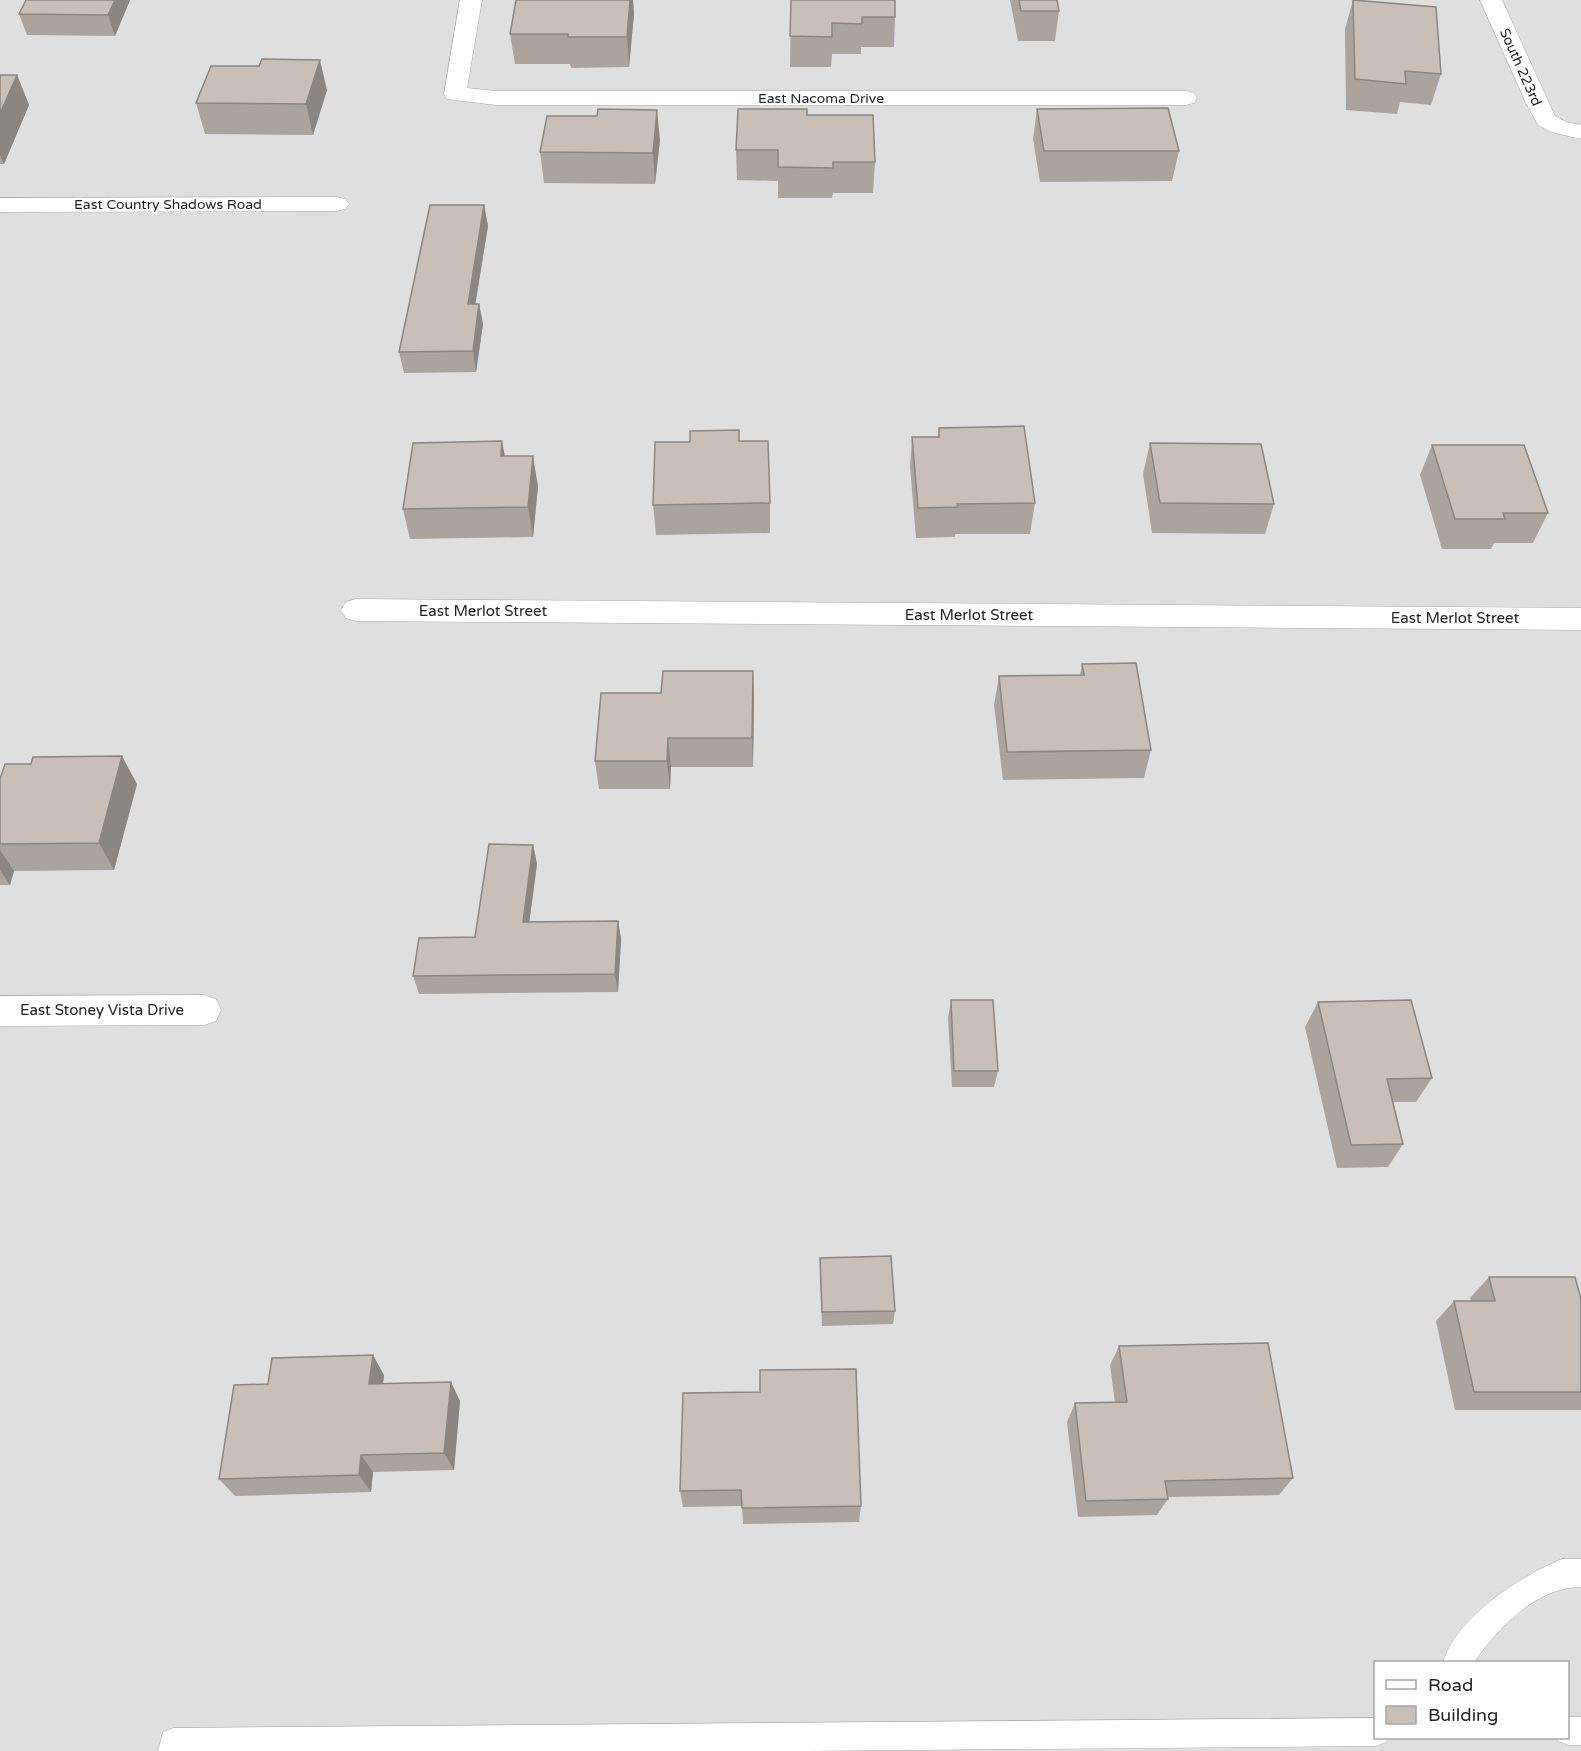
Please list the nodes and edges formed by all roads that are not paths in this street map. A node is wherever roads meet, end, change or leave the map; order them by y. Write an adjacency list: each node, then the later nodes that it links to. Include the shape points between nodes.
1 (471, 0): 3 (street, East Nacoma Drive, via 455,94 496,98)
2 (1491, 0): 4 (street, South 223rd, via 1546,120)
3 (1186, 98)
4 (1570, 130)
5 (337, 204): 6 (street, East Country Shadows Road)
6 (0, 205)
7 (356, 610): 8 (street, East Merlot Street)
8 (1581, 619)
9 (204, 1010): 10 (street, East Stoney Vista Drive)
10 (0, 1011)
11 (1581, 1573): 12 (lane, via 1562,1573 1521,1594 1484,1625)
12 (1458, 1661)
13 (1374, 1732): 14 (lane, via 173,1742)
14 (172, 1751)

